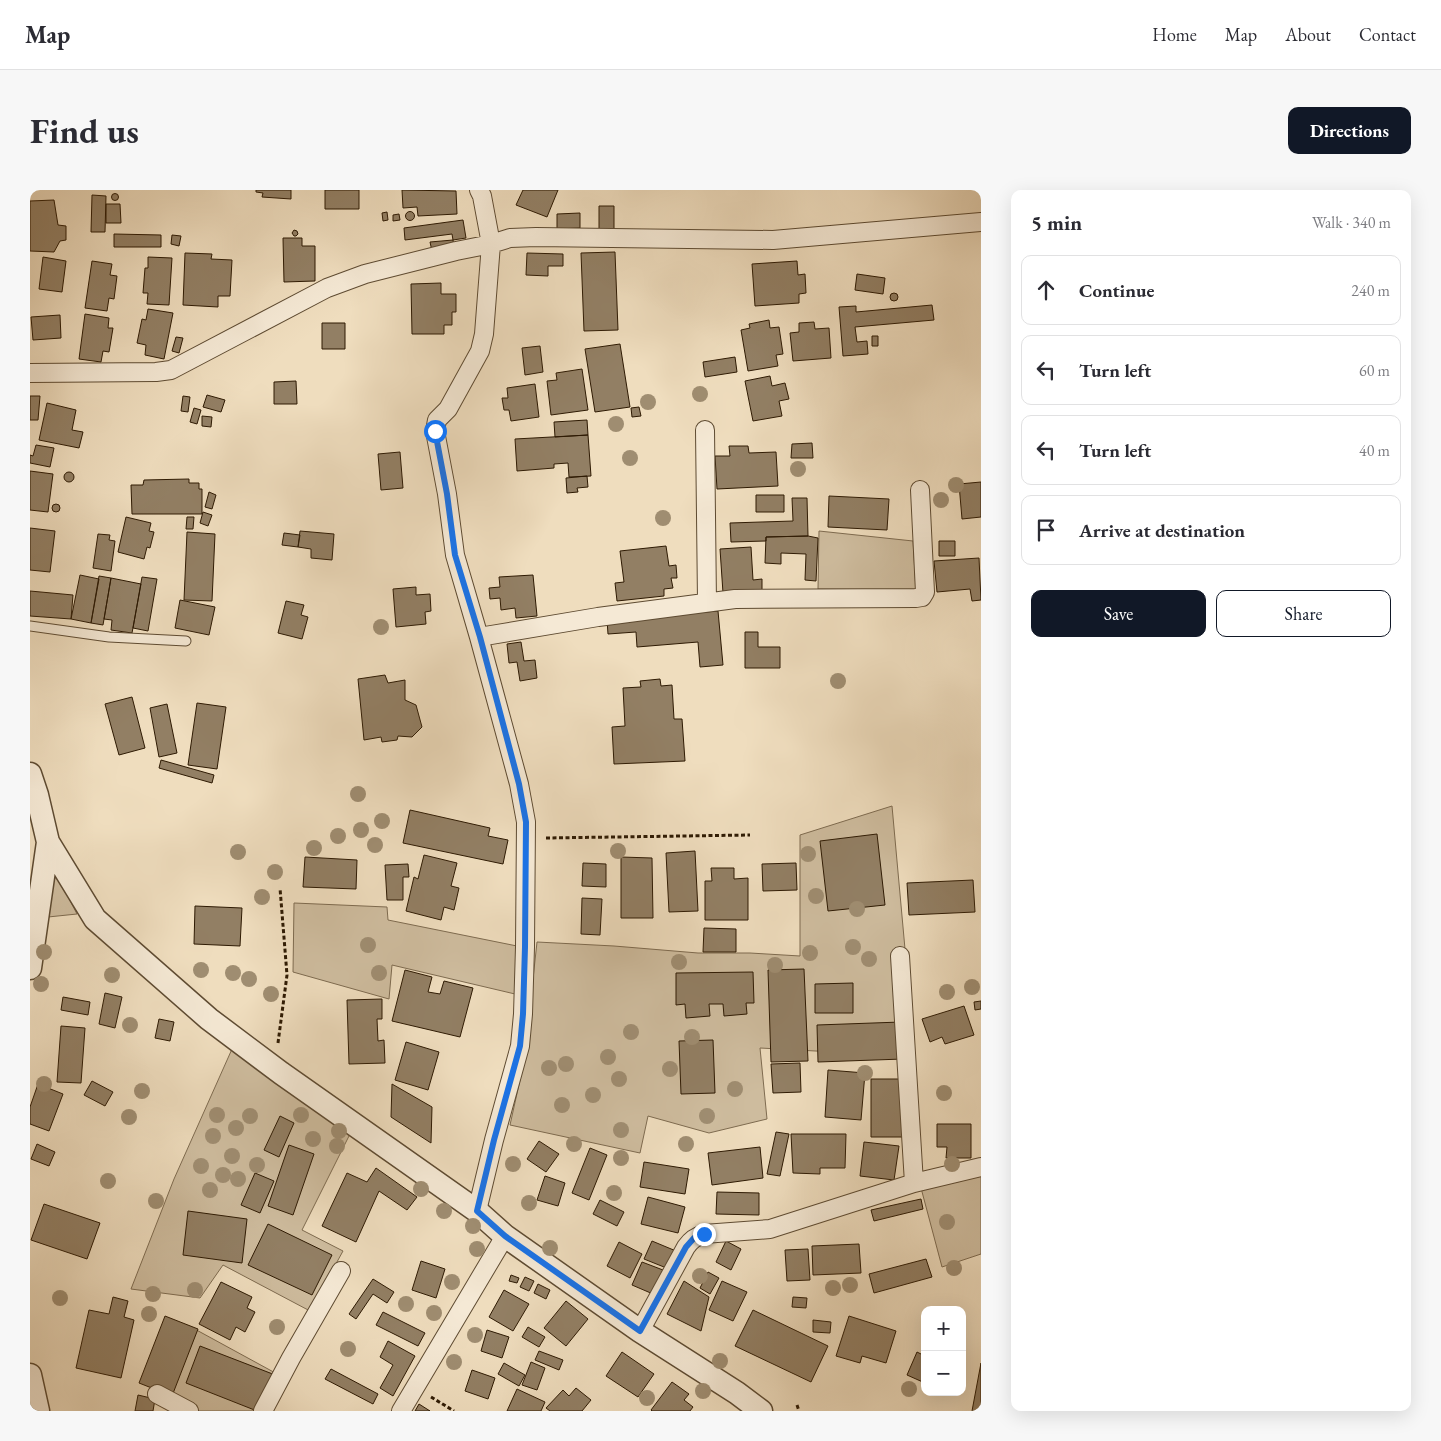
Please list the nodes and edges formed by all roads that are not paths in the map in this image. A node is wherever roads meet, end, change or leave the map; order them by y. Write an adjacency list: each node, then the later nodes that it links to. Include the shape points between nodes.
1 (479, 190): 3 (street)
2 (981, 222): 3 (street, via 773,240 536,237 510,238)
3 (491, 244): 4 (street, via 365,274 327,288 170,370); 9 (street, via 480,351 448,409 437,420 435,431 455,555)
4 (30, 373)
5 (705, 430): 7 (street)
6 (920, 490): 7 (street, via 922,597)
7 (707, 602): 9 (street)
8 (30, 626): 10 (lane, via 109,637)
9 (480, 637): 17 (street, via 526,822 525,957 520,1046)
10 (186, 641)
11 (30, 774): 12 (street)
12 (48, 842): 14 (street); 17 (street, via 95,919 209,1019)
13 (900, 956): 16 (street)
14 (30, 968)
15 (981, 1167): 16 (street)
16 (914, 1183): 20 (street, via 770,1229 704,1234 694,1238)
17 (477, 1211): 18 (street)
18 (505, 1236): 20 (street); 26 (street)
19 (341, 1270): 25 (street)
20 (640, 1331): 27 (street)
21 (30, 1375): 23 (street)
22 (157, 1394): 24 (street)
23 (38, 1411)
24 (189, 1411)
25 (263, 1411)
26 (402, 1411)
27 (761, 1411)

